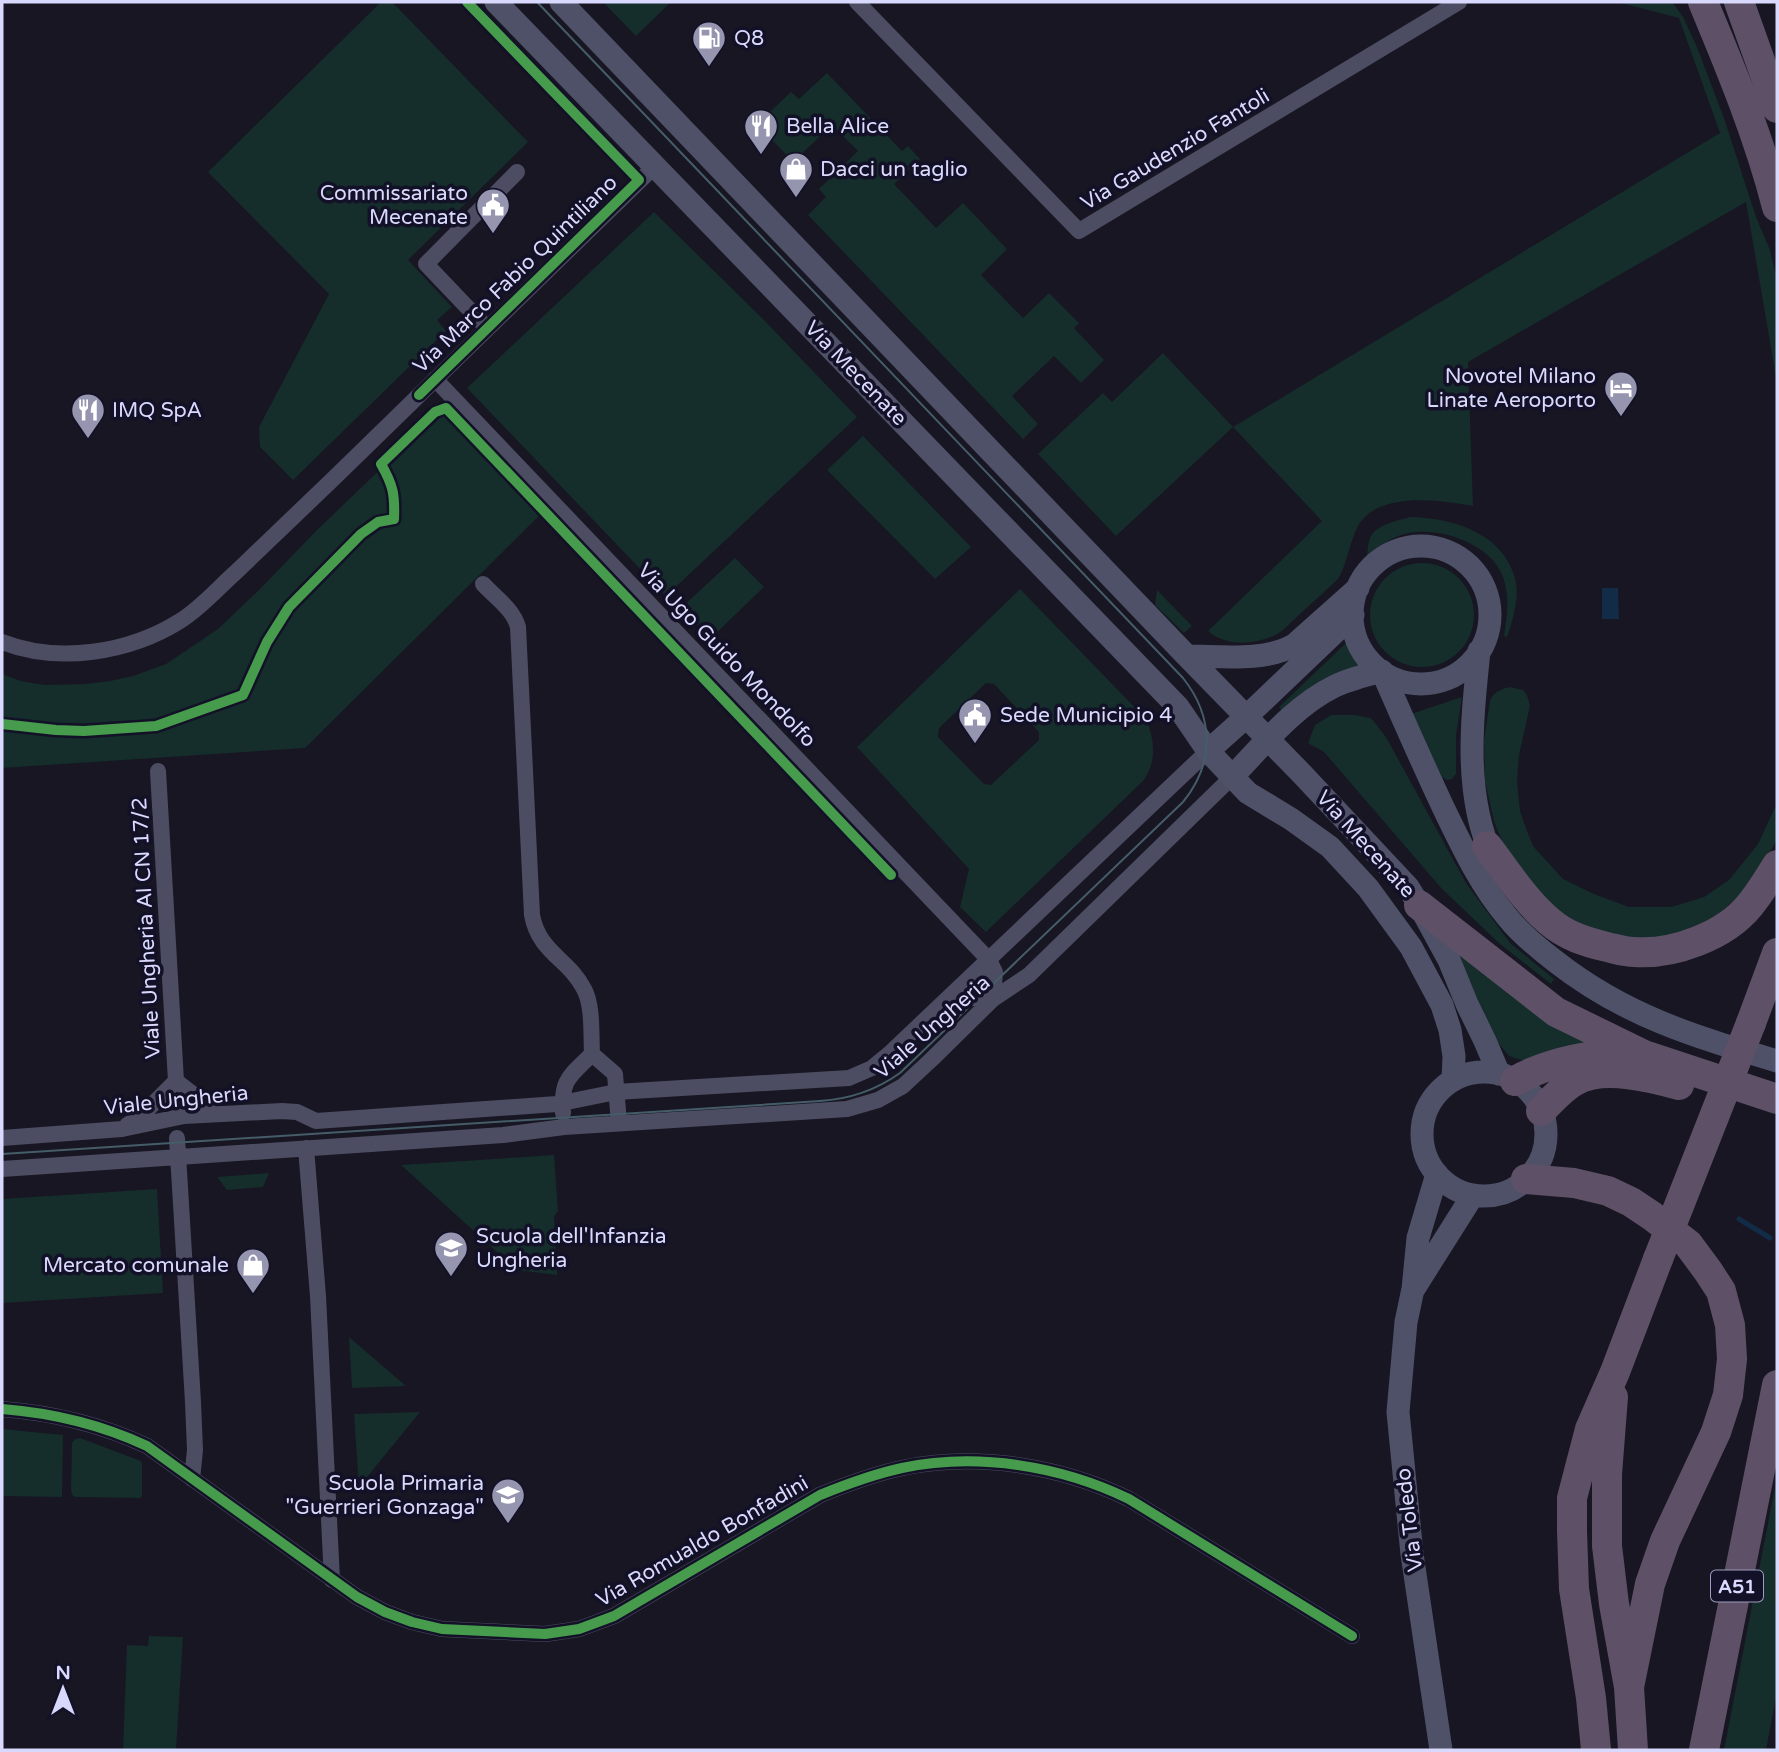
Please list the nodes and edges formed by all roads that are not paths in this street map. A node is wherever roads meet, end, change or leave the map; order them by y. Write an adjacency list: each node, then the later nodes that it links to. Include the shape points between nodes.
1 (496, 2): 9 (main road, Via Mecenate)
2 (561, 2): 19 (main road, Via Mecenate)
3 (857, 2): 4 (street, Via Gaudenzio Fantoli, via 1079,232)
4 (1460, 2)
5 (1686, 2): 7 (highway)
6 (1740, 2): 8 (highway)
7 (1707, 11): 11 (highway, via 1749,118)
8 (1777, 108)
9 (656, 165): 12 (street, Via Marco Fabio Quintiliano); 23 (main road, Via Mecenate, via 1178,707)
10 (517, 172): 12 (street, via 426,264)
11 (1777, 207)
12 (488, 328): 13 (street, Via Marco Fabio Quintiliano)
13 (435, 379): 17 (street, Via Marco Fabio Quintiliano, via 182,620 156,634 100,651 42,652); 30 (street, Via Ugo Guido Mondolfo)
14 (482, 584): 33 (street, via 516,618 518,627 534,926 543,943 583,986)
15 (1358, 588): 16 (main road); 18 (main road, via 1373,567 1402,549 1427,546 1451,553 1472,568 1488,598 1489,628); 19 (main road, via 1286,650 1267,655)
16 (1353, 615): 20 (main road, via 1360,645); 21 (main road)
17 (2, 642)
18 (1479, 651): 20 (main road, via 1462,670 1439,681 1405,681); 26 (main road, via 1472,774)
19 (1187, 656): 21 (main road, Via Mecenate)
20 (1382, 671): 22 (main road, via 1335,686 1307,704); 31 (main road, via 1466,855 1489,893 1508,919)
21 (1246, 717): 22 (main road, Via Mecenate); 23 (main road)
22 (1268, 740): 25 (main road); 28 (main road, Via Mecenate, via 1408,887)
23 (1208, 751): 25 (main road, Via Mecenate); 30 (street, Viale Ungheria)
24 (158, 771): 39 (street, Viale Ungheria Al CN 17/2)
25 (1232, 777): 32 (street, Viale Ungheria, via 1029,975); 38 (main road, Via Mecenate, via 1248,793 1330,847 1368,888 1411,947 1442,1005 1454,1056)
26 (1487, 846): 27 (highway, via 1550,922 1570,936 1634,953 1694,944 1717,933 1749,907); 31 (main road, via 1517,905)
27 (1777, 865)
28 (1419, 905): 34 (highway, via 1556,1012); 37 (main road, Via Mecenate)
29 (1777, 953): 59 (highway, bridge)
30 (989, 960): 32 (street, via 995,972); 36 (street, Viale Ungheria, via 872,1069)
31 (1571, 974): 35 (main road, via 1639,1014)
32 (993, 999): 43 (street, Viale Ungheria, via 903,1086)
33 (592, 1054): 40 (street, via 615,1074); 42 (street, via 566,1080)
34 (1644, 1055): 37 (highway, via 1585,1056); 41 (highway)
35 (1777, 1061)
36 (849, 1078): 40 (street, Viale Ungheria); 43 (street)
37 (1507, 1078): 38 (main road, via 1484,1072); 44 (main road, Via Mecenate, via 1528,1091)
38 (1453, 1080): 55 (main road, via 1434,1097 1423,1120 1424,1152)
39 (176, 1081): 46 (street); 49 (street)
40 (616, 1092): 42 (street, Viale Ungheria); 47 (street)
41 (1777, 1099)
42 (562, 1104): 46 (street, Viale Ungheria, via 316,1121 289,1111); 48 (street)
43 (863, 1104): 47 (street, Viale Ungheria, via 847,1109)
44 (1541, 1111): 45 (highway, via 1574,1081 1609,1074 1654,1078); 56 (main road, via 1543,1150)
45 (1777, 1112)
46 (219, 1114): 49 (street, Viale Ungheria)
47 (619, 1123): 48 (street, Viale Ungheria)
48 (564, 1127): 52 (street, Viale Ungheria)
49 (122, 1129): 50 (street, Viale Ungheria)
50 (2, 1138)
51 (177, 1138): 53 (street)
52 (306, 1148): 53 (street, Viale Ungheria); 63 (street)
53 (178, 1158): 54 (street, Viale Ungheria); 62 (street, via 193,1402)
54 (2, 1169)
55 (1437, 1174): 57 (main road); 58 (main road, via 1418,1238)
56 (1526, 1179): 57 (main road, via 1502,1193); 65 (highway, via 1608,1191 1652,1216 1688,1244 1708,1271 1721,1291 1730,1325 1728,1395 1650,1584)
57 (1473, 1195): 58 (main road)
58 (1413, 1289): 66 (main road, Via Toledo, via 1398,1412 1412,1554)
59 (1615, 1372): 65 (highway, via 1607,1546); 67 (highway, via 1590,1429 1572,1498 1574,1589)
60 (1777, 1385): 69 (highway, A51)
61 (2, 1409): 62 (street, Via Romualdo Bonfadini, via 68,1417 122,1434)
62 (192, 1479): 63 (street, Via Romualdo Bonfadini)
63 (332, 1580): 64 (street, Via Romualdo Bonfadini, via 385,1612 442,1629 545,1634 579,1629 614,1616 820,1495 905,1468 977,1462 1037,1468 1112,1491)
64 (1352, 1636)
65 (1629, 1687): 68 (highway)
66 (1441, 1750)
67 (1596, 1750)
68 (1633, 1750)
69 (1704, 1750)

